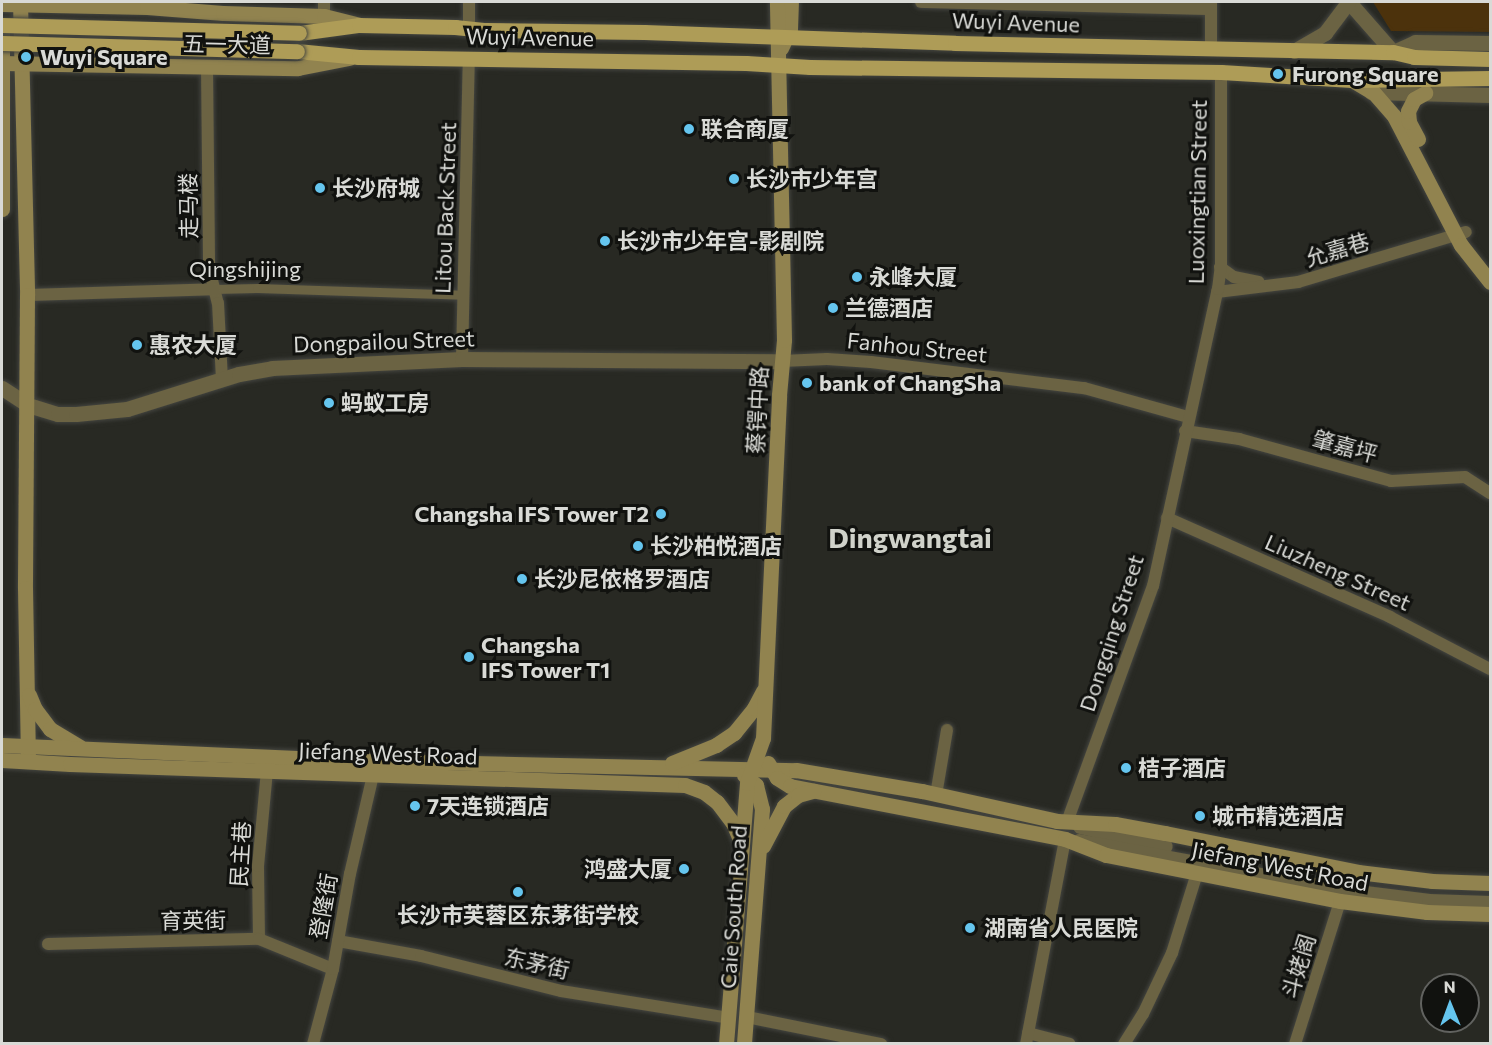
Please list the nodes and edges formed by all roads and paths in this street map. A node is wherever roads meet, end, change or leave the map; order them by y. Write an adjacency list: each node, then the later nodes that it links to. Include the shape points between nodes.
1 (469, 2): 12 (street)
2 (776, 2): 14 (main road, via 768,21); 15 (main road)
3 (791, 2): 15 (main road); 16 (main road, via 799,24)
4 (927, 2): 8 (street)
5 (1348, 2): 20 (street, via 1325,33); 21 (street)
6 (20, 3): 7 (main road, 五一大道); 9 (main road, 五一大道, via 223,13); 27 (main road)
7 (2, 4)
8 (1211, 5): 19 (street)
9 (324, 9): 11 (main road, 五一大道)
10 (2, 25): 11 (main road, Wuyi Avenue, bridge, via 299,33)
11 (359, 25): 12 (main road, Wuyi Avenue)
12 (469, 29): 14 (main road, Wuyi Avenue)
13 (2, 32): 26 (main road)
14 (747, 35): 15 (main road, Wuyi Avenue)
15 (782, 37): 16 (main road, Wuyi Avenue); 24 (main road)
16 (823, 38): 19 (main road, Wuyi Avenue)
17 (2, 43): 22 (main road, Wuyi Avenue, bridge, via 297,51)
18 (1491, 43): 21 (street, via 1414,42)
19 (1211, 49): 20 (main road, Wuyi Avenue)
20 (1294, 51): 21 (main road, Wuyi Avenue)
21 (1393, 52): 25 (main road, Wuyi Avenue, via 1414,57)
22 (358, 57): 23 (main road, Wuyi Avenue); 29 (main road, 五一大道, via 297,68)
23 (469, 59): 28 (main road, Wuyi Avenue); 45 (street, Litou Back Street)
24 (777, 59): 28 (main road, Wuyi Avenue); 30 (main road, Wuyi Avenue, via 977,70); 36 (main road, 蔡锷中路)
25 (1491, 59)
26 (2, 63): 27 (main road, 五一大道); 37 (main road)
27 (23, 63): 29 (main road, 五一大道); 44 (main road)
28 (746, 63): 36 (main road, via 763,71)
29 (207, 67): 42 (street, 走马楼, via 209,268)
30 (1221, 72): 32 (main road, Wuyi Avenue); 39 (street, Luoxingtian Street)
31 (1491, 78): 32 (main road, Wuyi Avenue)
32 (1352, 80): 33 (main road)
33 (1371, 92): 34 (street); 38 (main road, via 1381,99 1400,127)
34 (1425, 93): 35 (street); 38 (main road, via 1410,104 1409,122)
35 (1491, 95)
36 (777, 105): 47 (main road, 蔡锷中路, via 785,321)
37 (2, 209)
38 (1459, 231): 39 (street, 允嘉巷, via 1271,281 1245,281); 40 (main road); 41 (main road, via 1474,263); 43 (street, 允嘉巷, via 1298,282)
39 (1220, 267): 43 (street, Luoxingtian Street)
40 (1491, 267)
41 (1491, 282)
42 (215, 289): 44 (street, Qingshijing); 45 (street, Qingshijing); 48 (street, 走马楼)
43 (1217, 292): 51 (street, Luoxingtian Street)
44 (27, 295): 50 (main road)
45 (464, 295): 46 (street, Litou Back Street)
46 (462, 359): 47 (street, Dongpailou Street); 48 (street, Dongpailou Street, via 272,368)
47 (782, 361): 51 (street, Fanhou Street, via 871,362 1084,388); 56 (main road, 蔡锷中路)
48 (222, 379): 50 (street, Dongpailou Street, via 110,412 58,414)
49 (2, 388): 50 (street, Dongpailou Street)
50 (28, 405): 57 (main road)
51 (1188, 417): 52 (street, Dongqing Street)
52 (1185, 431): 53 (street, 肇嘉坪, via 1239,439 1390,481 1465,477); 54 (street, Dongqing Street)
53 (1491, 493)
54 (1167, 518): 55 (street, Liuzheng Street, via 1390,617); 71 (street, Dongqing Street, via 1153,586)
55 (1491, 669)
56 (765, 686): 59 (main road, 蔡锷中路); 64 (main road, via 754,708 725,739)
57 (27, 687): 61 (main road, via 35,709 50,729 72,744); 62 (main road)
58 (946, 730): 70 (street)
59 (763, 738): 65 (main road); 67 (main road, 蔡锷中路)
60 (2, 745): 62 (main road, Jiefang West Road)
61 (94, 751): 62 (main road, Jiefang West Road); 64 (main road, Jiefang West Road)
62 (28, 754): 63 (main road, Jiefang West Road); 66 (main road, Jiefang West Road)
63 (2, 760)
64 (663, 767): 67 (main road, Jiefang West Road, via 731,768)
65 (771, 769): 67 (main road, Jiefang West Road); 69 (main road, Jiefang West Road, via 783,784); 70 (main road, Jiefang West Road, via 821,773)
66 (267, 771): 68 (main road, Jiefang West Road); 82 (street, 民主巷, via 258,866)
67 (750, 774): 73 (main road, Caie South Road); 75 (main road, Caie South Road, via 762,800)
68 (373, 775): 73 (main road, Jiefang West Road, via 685,785 704,792 723,810); 83 (street, 登隆街)
69 (814, 791): 72 (main road, Jiefang West Road); 75 (main road, via 798,795 784,806)
70 (936, 795): 71 (main road, Jiefang West Road)
71 (1067, 822): 74 (street, Jiefang West Road); 77 (main road, Jiefang West Road, via 1115,824 1395,878)
72 (1065, 839): 74 (street, Jiefang West Road); 76 (main road, Jiefang West Road, via 1106,855); 88 (street)
73 (742, 847): 87 (main road, Caie South Road)
74 (1161, 850): 78 (street, Jiefang West Road, via 1395,888); 80 (street, Jiefang West Road, via 1382,897)
75 (759, 857): 86 (main road, Caie South Road)
76 (1197, 873): 79 (main road, Jiefang West Road); 94 (street, via 1172,953)
77 (1491, 883)
78 (1491, 893)
79 (1340, 901): 81 (main road, Jiefang West Road, via 1427,912); 95 (street, 斗姥阁)
80 (1491, 903)
81 (1491, 914)
82 (258, 939): 84 (street, 育英街); 85 (street, 育英街)
83 (338, 941): 85 (street, 登隆街); 87 (street, 东茅街, via 561,991)
84 (48, 944)
85 (333, 969): 89 (street, 登隆街)
86 (747, 1017): 91 (main road, Caie South Road); 92 (street)
87 (729, 1018): 90 (main road, Caie South Road)
88 (1027, 1038): 93 (street)
89 (313, 1044)
90 (726, 1044)
91 (744, 1044)
92 (881, 1044)
93 (1070, 1044)
94 (1124, 1044)
95 (1295, 1044)

